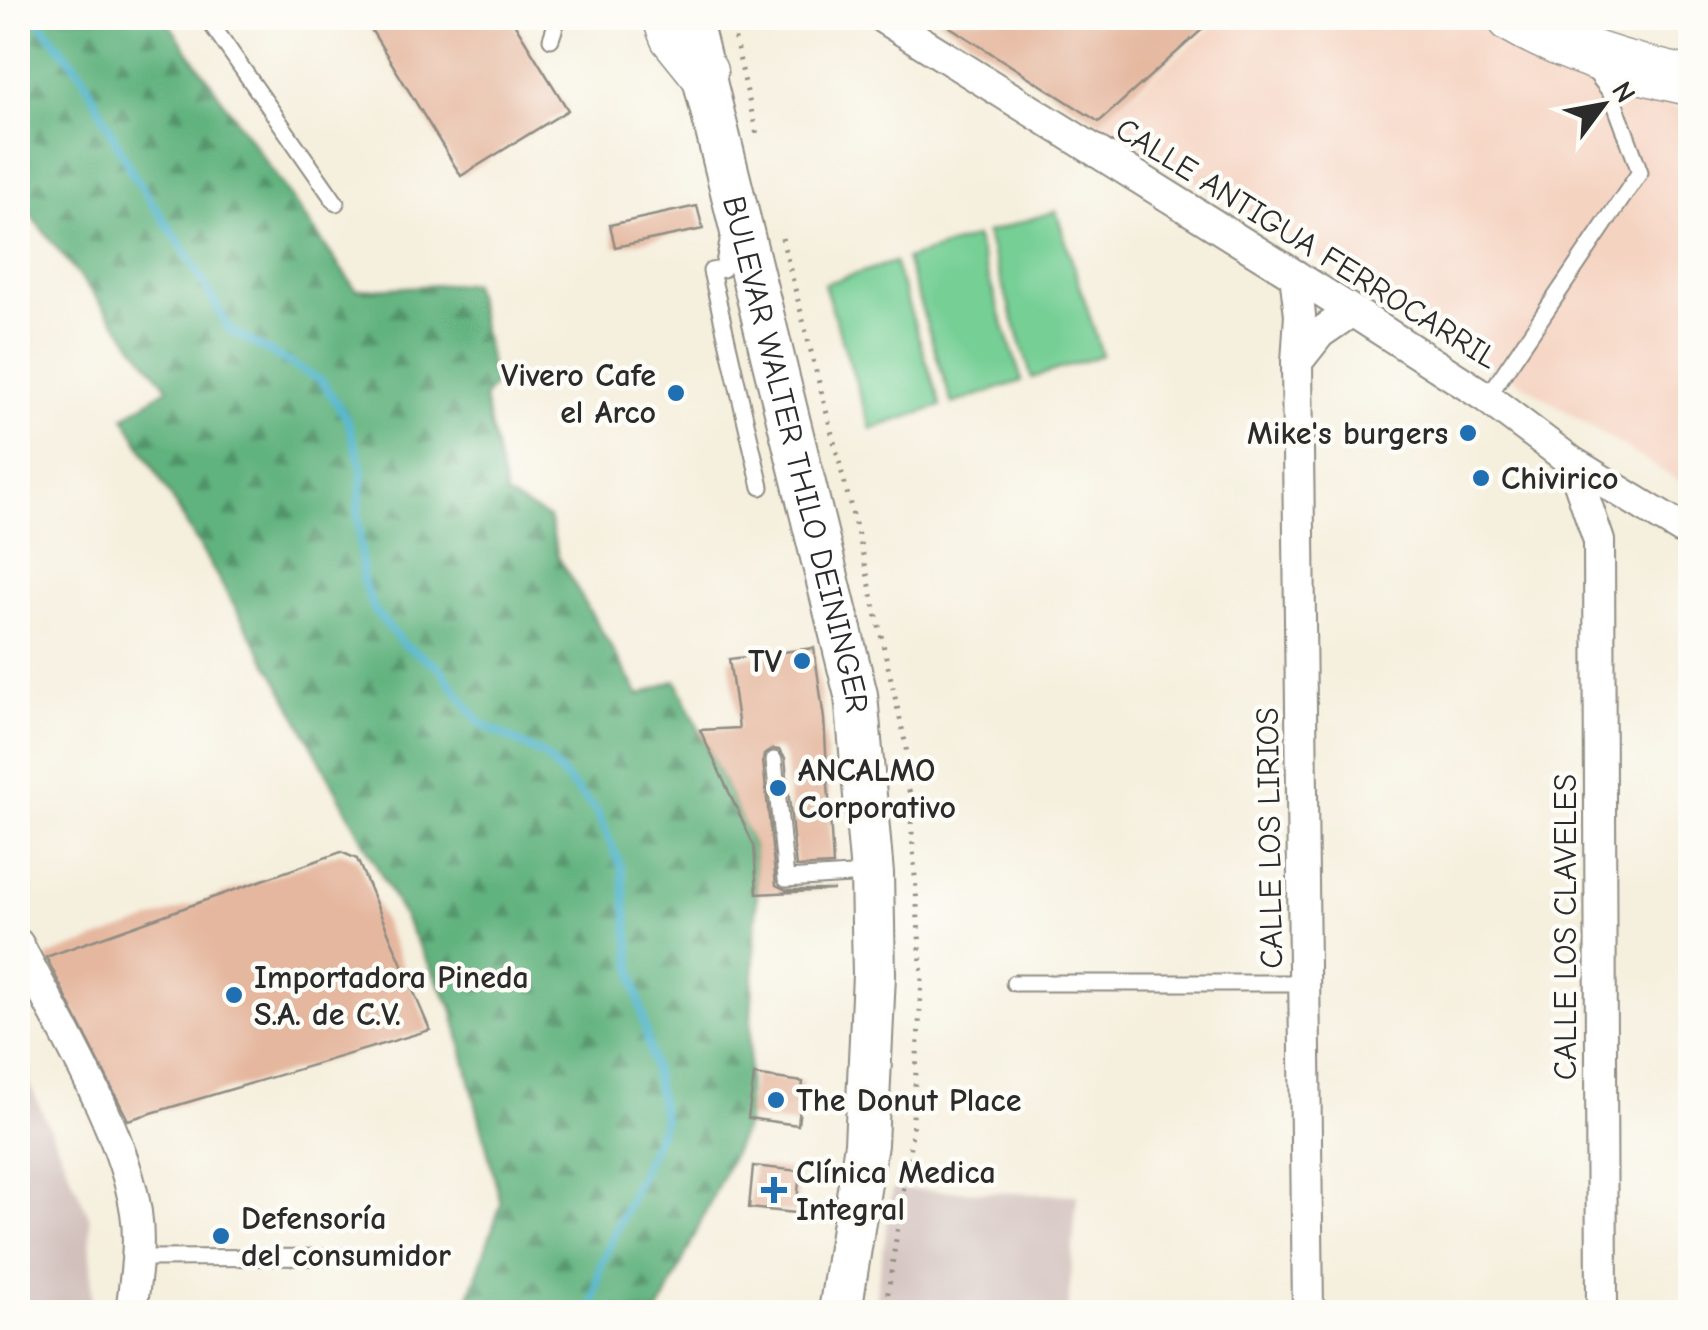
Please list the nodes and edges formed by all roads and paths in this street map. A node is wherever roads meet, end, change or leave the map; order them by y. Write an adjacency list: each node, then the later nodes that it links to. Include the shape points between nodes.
1 (207, 18): 11 (lane)
2 (558, 18): 7 (lane)
3 (667, 18): 9 (main road)
4 (688, 18): 9 (main road, BULEVAR WALTER THILO DEININGER)
5 (882, 18): 13 (street, CALLE ANTIGUA FERROCARRIL)
6 (1512, 18): 8 (main road)
7 (551, 39)
8 (1577, 48): 10 (main road); 16 (lane, via 1611,92 1640,172)
9 (704, 72): 12 (main road, BULEVAR WALTER THILO DEININGER)
10 (1690, 81)
11 (336, 203)
12 (736, 203): 18 (lane, via 722,269 711,271); 23 (main road, BULEVAR WALTER THILO DEININGER, via 856,696)
13 (1295, 275): 14 (street, CALLE ANTIGUA FERROCARRIL); 15 (street, CALLE LOS LIRIOS)
14 (1352, 311): 15 (street); 16 (street, CALLE ANTIGUA FERROCARRIL)
15 (1297, 362): 26 (street, CALLE LOS LIRIOS)
16 (1487, 398): 17 (street, CALLE ANTIGUA FERROCARRIL)
17 (1572, 462): 19 (street, CALLE ANTIGUA FERROCARRIL); 21 (street, CALLE LOS CLAVELES)
18 (760, 487)
19 (1639, 502): 20 (street, CALLE ANTIGUA FERROCARRIL); 21 (street)
20 (1690, 534)
21 (1598, 541): 32 (street, CALLE LOS CLAVELES)
22 (774, 760): 23 (lane, via 786,878)
23 (872, 874): 30 (main road, BULEVAR WALTER THILO DEININGER, via 866,1144)
24 (18, 944): 28 (street, via 112,1130 136,1212)
25 (1014, 984): 26 (lane)
26 (1306, 984): 31 (street, CALLE LOS LIRIOS)
27 (355, 1257): 28 (lane)
28 (138, 1258): 29 (street)
29 (131, 1312)
30 (840, 1312)
31 (1308, 1312)
32 (1602, 1312)

